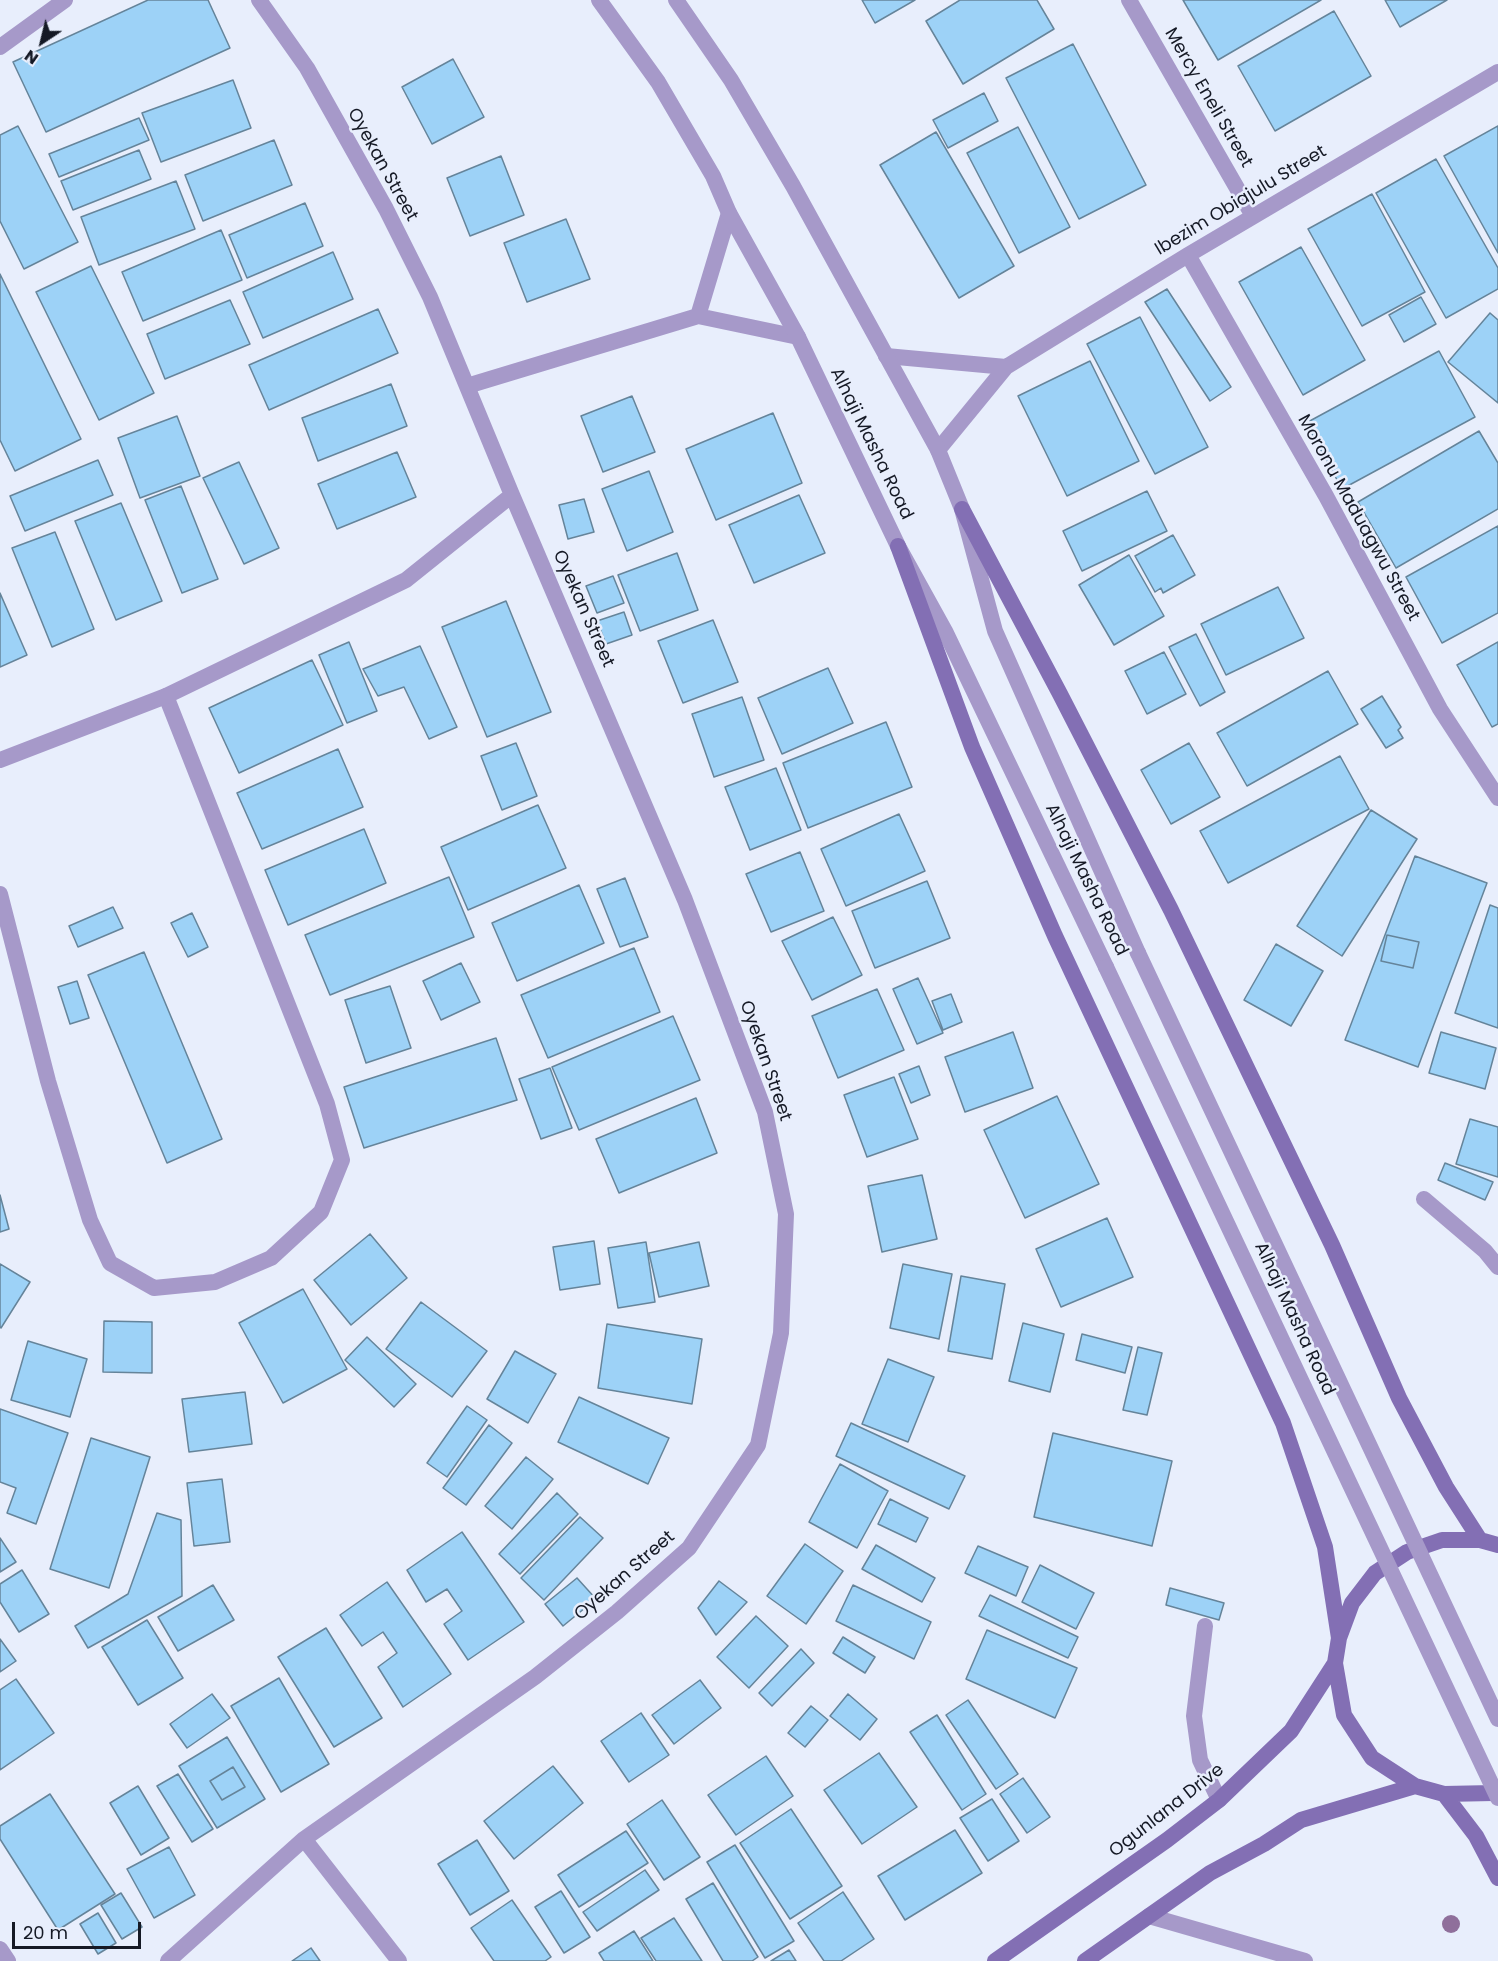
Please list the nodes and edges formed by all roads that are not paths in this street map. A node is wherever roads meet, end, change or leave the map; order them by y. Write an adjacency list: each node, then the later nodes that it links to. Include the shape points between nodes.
1 (65, 0): 6 (street)
2 (259, 0): 15 (street, Oyekan Street, via 307,68 386,209 430,297)
3 (599, 0): 8 (street, Alhaji Masha Road, via 658,82 713,176)
4 (676, 0): 13 (street, Alhaji Masha Road, via 731,80 794,186)
5 (1129, 0): 9 (street, Mercy Eneli Street)
6 (0, 47)
7 (1498, 72): 9 (street, Ibezim Obiajulu Street)
8 (729, 213): 11 (street); 12 (street, Alhaji Masha Road)
9 (1253, 216): 10 (street, Ibezim Obiajulu Street)
10 (1188, 255): 14 (street, Ibezim Obiajulu Street); 22 (street, Moronu Maduagwu Street, via 1326,496 1440,709)
11 (698, 316): 12 (street); 15 (street)
12 (798, 337): 19 (street, Alhaji Masha Road)
13 (886, 356): 14 (street); 16 (street, Alhaji Masha Road)
14 (1005, 367): 16 (street, Ibezim Obiajulu Street)
15 (467, 386): 17 (street, Oyekan Street)
16 (938, 450): 18 (street, Alhaji Masha Road)
17 (512, 495): 20 (street, via 406,579); 37 (street, Oyekan Street, via 685,900 765,1112 786,1214 781,1333 758,1445 689,1548 535,1677)
18 (962, 509): 26 (main road, via 1171,910 1332,1245 1399,1398 1446,1487); 31 (street, Alhaji Masha Road, bridge, via 994,632 1138,953)
19 (898, 546): 29 (main road, via 972,747 1055,936 1283,1423 1325,1547); 35 (street, Alhaji Masha Road, bridge, via 945,631)
20 (166, 696): 21 (street); 23 (street, via 327,1104 342,1160 321,1212 271,1258 215,1282 154,1288 110,1263 90,1220 48,1081)
21 (0, 760)
22 (1498, 798)
23 (0, 894)
24 (1425, 1199): 25 (street)
25 (1498, 1267)
26 (1480, 1540): 27 (main road); 29 (main road, via 1442,1540 1407,1552 1375,1573 1352,1603)
27 (1498, 1545)
28 (1205, 1626): 36 (street, via 1194,1716 1200,1760)
29 (1339, 1638): 30 (main road)
30 (1335, 1664): 32 (main road, via 1344,1714 1372,1758); 36 (main road, Ogunlana Drive, via 1291,1731)
31 (1498, 1719)
32 (1415, 1786): 34 (main road); 39 (main road, via 1301,1820 1210,1873)
33 (1498, 1791): 34 (main road)
34 (1444, 1794): 38 (main road, via 1476,1836)
35 (1498, 1798)
36 (1219, 1800): 44 (main road, Ogunlana Drive)
37 (304, 1839): 42 (street, Oyekan Street); 43 (street)
38 (1498, 1878)
39 (1149, 1916): 45 (main road); 46 (street)
40 (0, 1949): 41 (street)
41 (8, 1961)
42 (168, 1961)
43 (399, 1961)
44 (995, 1961)
45 (1085, 1961)
46 (1305, 1961)

